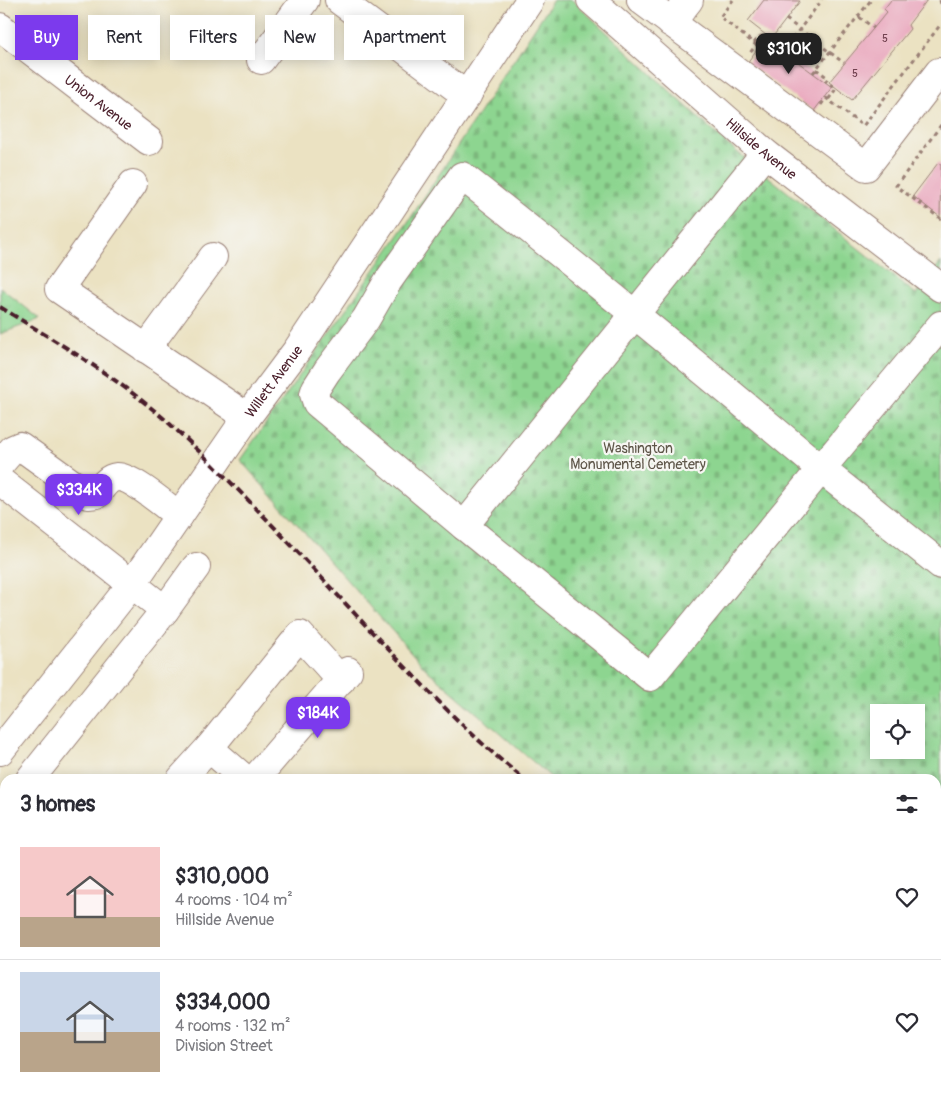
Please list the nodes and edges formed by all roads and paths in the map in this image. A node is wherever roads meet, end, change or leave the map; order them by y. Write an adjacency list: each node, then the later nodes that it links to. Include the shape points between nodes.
1 (305, 0): 24 (street)
2 (339, 0): 29 (street)
3 (530, 0): 29 (street, Willett Avenue)
4 (591, 0): 34 (street, Hillside Avenue)
5 (641, 0): 14 (street)
6 (689, 0): 14 (street)
7 (733, 0): 19 (path, via 720,17)
8 (822, 0): 18 (path)
9 (871, 0): 12 (path)
10 (940, 0): 11 (path)
11 (941, 4)
12 (859, 17): 17 (path); 22 (path)
13 (786, 19): 18 (path)
14 (671, 23): 27 (street, via 866,167)
15 (941, 24): 30 (path, via 863,126)
16 (0, 27): 33 (street, Union Avenue)
17 (874, 28)
18 (800, 29): 20 (path); 22 (path)
19 (754, 43): 20 (path, via 761,36); 23 (path, via 756,45)
20 (787, 46): 21 (path)
21 (783, 51)
22 (831, 54): 25 (path); 26 (path)
23 (748, 56)
24 (261, 60)
25 (844, 63)
26 (816, 69): 28 (path); 30 (path, via 836,89)
27 (939, 72)
28 (813, 73)
29 (467, 96): 42 (street, Willett Avenue, via 298,350)
30 (828, 100): 31 (path)
31 (818, 109)
32 (941, 125): 36 (path, via 896,186)
33 (149, 141)
34 (765, 153): 38 (street, Hillside Avenue); 39 (street)
35 (133, 184): 41 (street, via 59,289)
36 (941, 219)
37 (213, 257): 41 (street)
38 (941, 288)
39 (634, 313): 44 (street); 47 (street); 47 (street, via 462,176 314,394 317,403)
40 (941, 325): 44 (street)
41 (146, 349): 42 (street)
42 (247, 417): 46 (street, Willett Avenue)
43 (0, 464): 46 (street, via 20,446 88,495 97,494 105,482 117,477 128,479)
44 (822, 469): 47 (street, via 650,677); 48 (street)
45 (0, 482): 50 (street)
46 (179, 516): 50 (street, Willett Avenue)
47 (464, 526)
48 (941, 565)
49 (196, 567): 51 (street)
50 (132, 584): 51 (street); 53 (street, Willett Avenue)
51 (164, 610): 54 (street)
52 (210, 748): 55 (street); 56 (street); 57 (street, via 300,635 345,676)
53 (0, 751)
54 (34, 774)
55 (186, 774)
56 (239, 774)
57 (259, 774)

